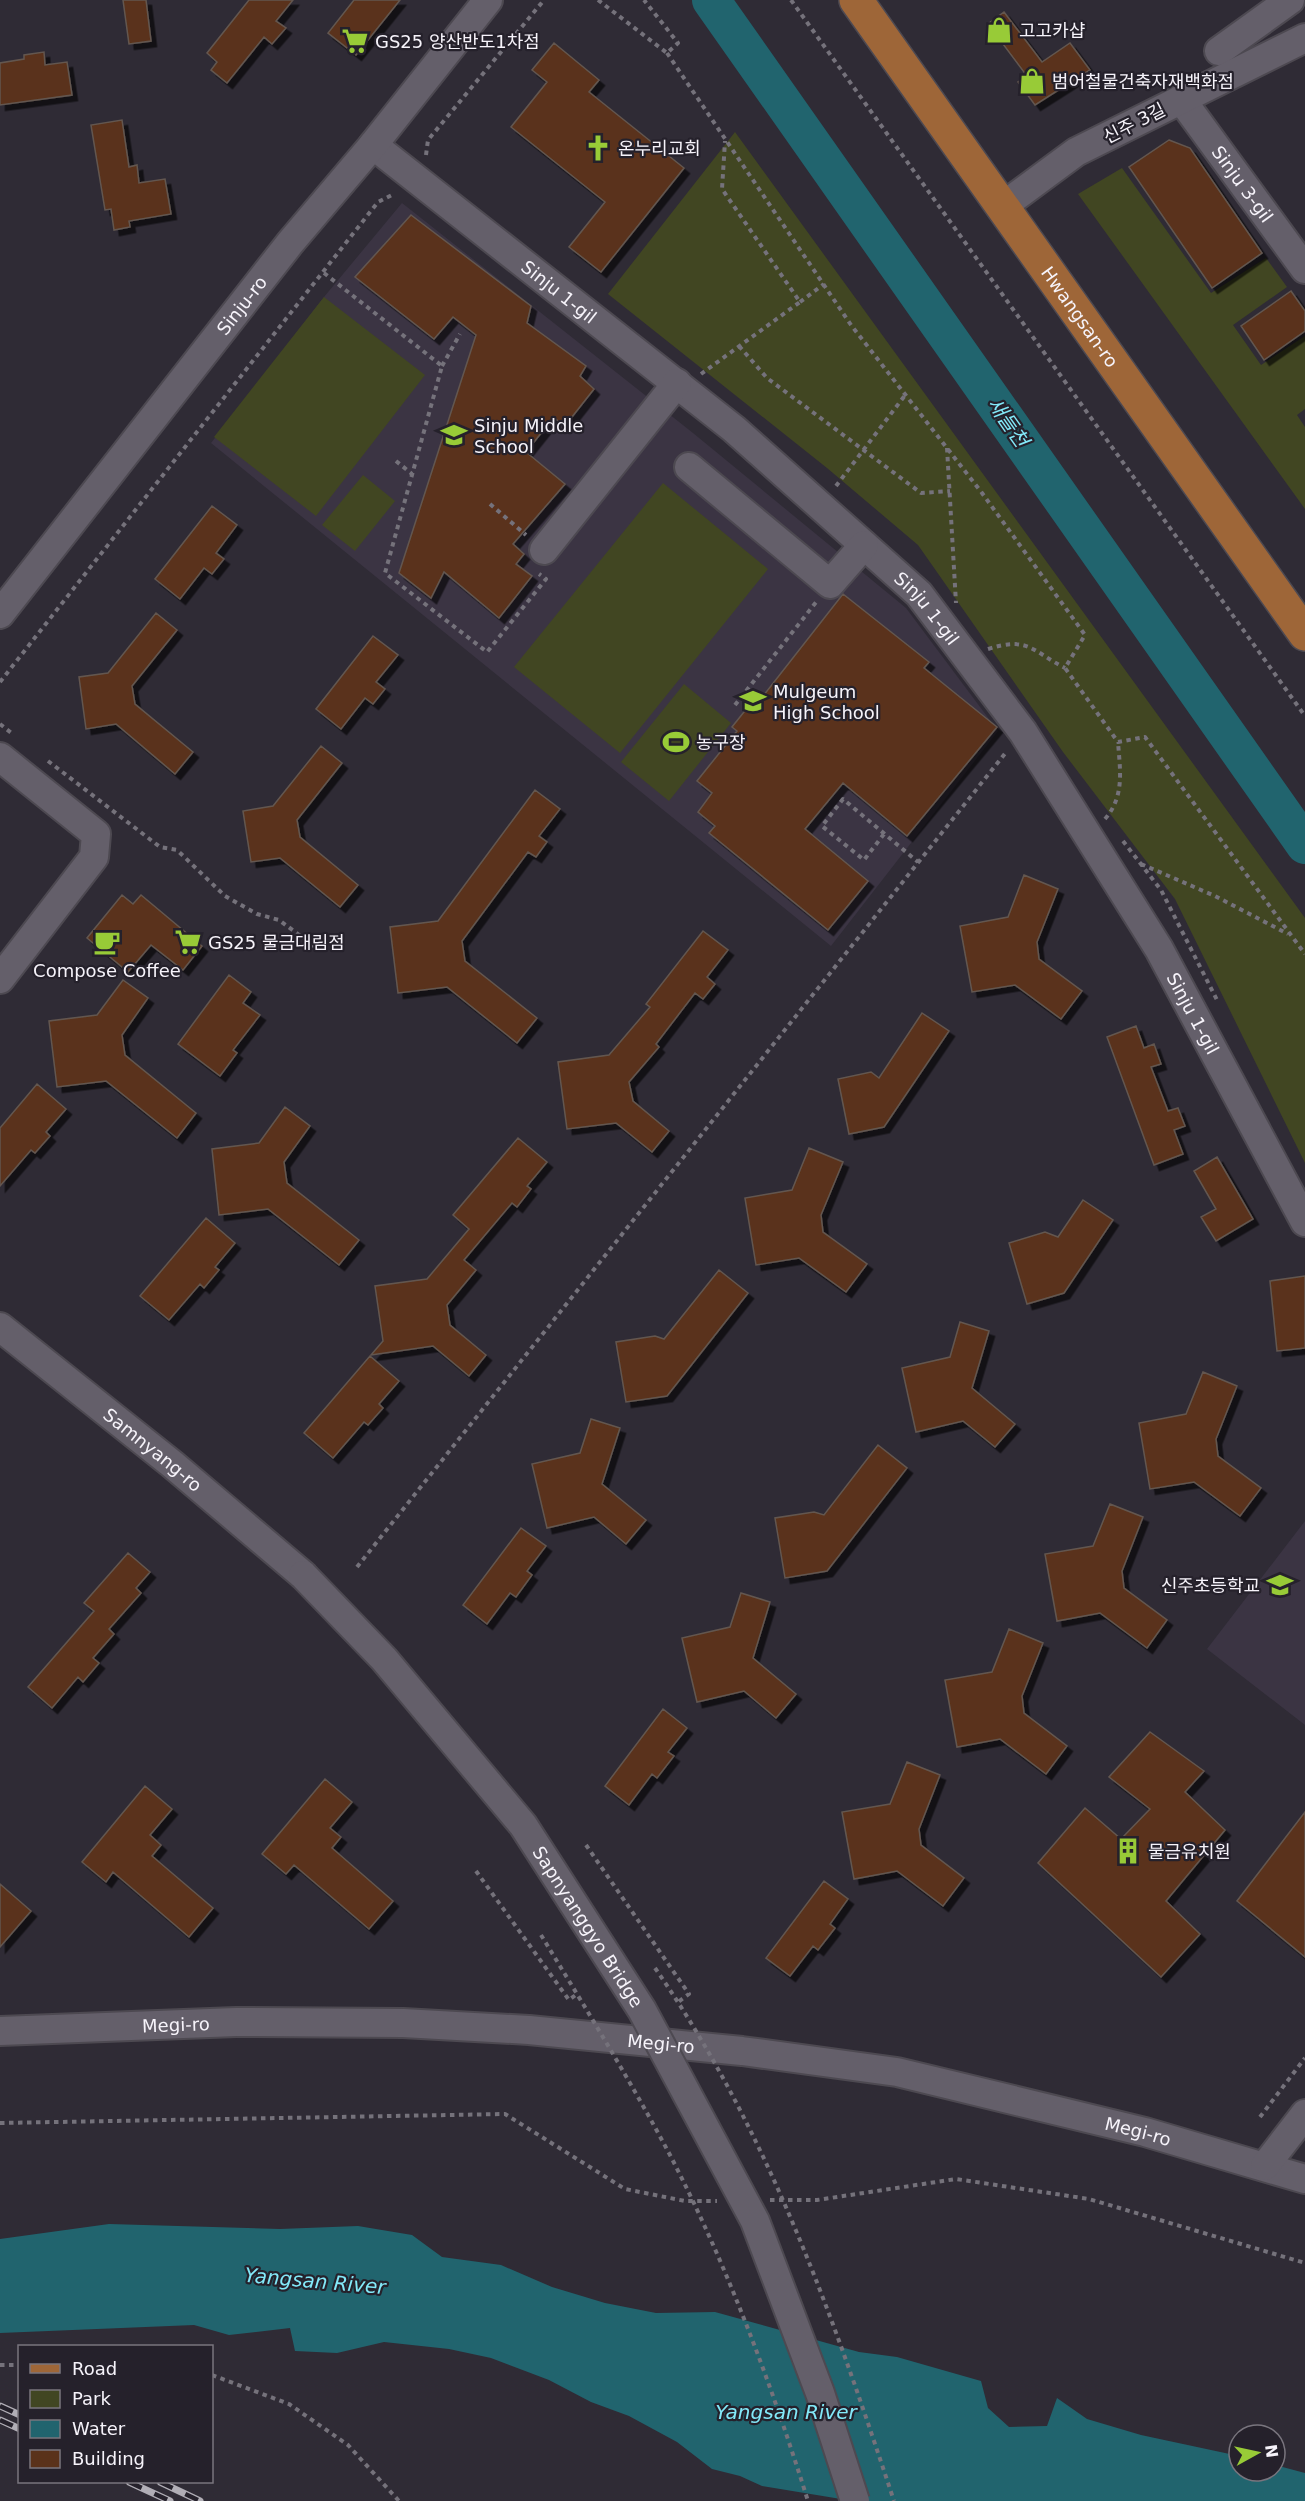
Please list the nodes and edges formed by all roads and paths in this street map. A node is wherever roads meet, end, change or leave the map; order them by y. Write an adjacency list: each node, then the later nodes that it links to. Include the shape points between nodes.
1 (488, 0): 13 (street, Sinju-ro)
2 (544, 0): 14 (path, via 428,140)
3 (598, 0): 10 (path)
4 (644, 0): 10 (path, via 678,43)
5 (791, 0): 41 (path)
6 (856, 0): 15 (main road, Hwangsan-ro)
7 (1290, 0): 9 (street)
8 (1305, 38): 11 (street, 신주 3길)
9 (1219, 51)
10 (667, 53): 12 (path)
11 (1181, 99): 15 (street, 신주 3길, via 1076,152); 16 (street, Sinju 3-gil)
12 (726, 139): 18 (path); 19 (path, via 722,189)
13 (373, 145): 23 (street, Sinju 1-gil); 36 (street, Sinju-ro, via 290,243)
14 (427, 160)
15 (1003, 206): 37 (main road, Hwangsan-ro)
16 (1302, 258)
17 (324, 273): 22 (path)
18 (824, 284): 19 (path); 24 (path)
19 (800, 302): 21 (path)
20 (460, 334): 22 (path)
21 (739, 346): 23 (path); 30 (path, via 767,378 921,493)
22 (441, 366): 28 (path)
23 (687, 379): 32 (street, Sinju 1-gil, via 734,429); 33 (street)
24 (906, 394): 25 (path); 29 (path)
25 (947, 448): 30 (path); 39 (path, via 1085,635)
26 (396, 461): 28 (path)
27 (689, 467): 34 (street)
28 (412, 474): 33 (path, via 385,573 487,652 546,579 531,567)
29 (836, 486)
30 (950, 491): 35 (path)
31 (490, 504): 33 (path)
32 (864, 545): 34 (street); 55 (street, Sinju 1-gil, via 919,594 1023,732 1159,949)
33 (544, 550)
34 (830, 584): 40 (path)
35 (956, 608)
36 (0, 614)
37 (1305, 634)
38 (988, 649): 39 (path, via 1009,642 1032,647)
39 (1065, 668): 43 (path)
40 (735, 705)
41 (1305, 716)
42 (0, 724): 45 (path)
43 (1118, 742): 47 (path, via 1120,785 1116,807); 51 (path, via 1145,737)
44 (1012, 745): 49 (path)
45 (9, 748): 54 (street, via 96,834 94,857)
46 (47, 760): 52 (path, via 160,847 177,850 225,896 257,914 279,920)
47 (1105, 819)
48 (884, 834): 48 (path, via 843,799 822,826 864,860); 49 (path)
49 (918, 862): 57 (path)
50 (1140, 863): 51 (path)
51 (1291, 935): 53 (path)
52 (318, 948)
53 (1305, 954)
54 (0, 979)
55 (1305, 1222)
56 (0, 1327): 58 (street, Samnyang-ro)
57 (357, 1567)
58 (303, 1575): 80 (street, Sapnyanggyo Bridge, bridge, via 384,1659 523,1825 642,2010 755,2221 820,2393)
59 (586, 1845): 64 (path, via 689,1994)
60 (476, 1871): 63 (path, via 569,2000)
61 (541, 1935): 63 (path, bridge)
62 (655, 1968): 64 (path, bridge)
63 (577, 1994): 79 (path, bridge, via 670,2155 707,2231 766,2377)
64 (678, 2002): 81 (path, bridge, via 777,2185 846,2354)
65 (0, 2031): 70 (street, Megi-ro, via 236,2022 403,2023 529,2030 742,2051 897,2072 1145,2132)
66 (1305, 2058): 68 (path)
67 (1305, 2114): 70 (street)
68 (1260, 2117)
69 (0, 2123): 73 (path, via 505,2114 625,2189 685,2201)
70 (1265, 2166): 71 (street, Megi-ro)
71 (1305, 2179)
72 (769, 2200): 74 (path, via 817,2200 956,2179 1089,2199)
73 (721, 2201)
74 (1305, 2263)
75 (0, 2365): 76 (path)
76 (18, 2365)
77 (213, 2375): 78 (path, via 290,2404 348,2445)
78 (399, 2501)
79 (808, 2501)
80 (855, 2501)
81 (894, 2501)

